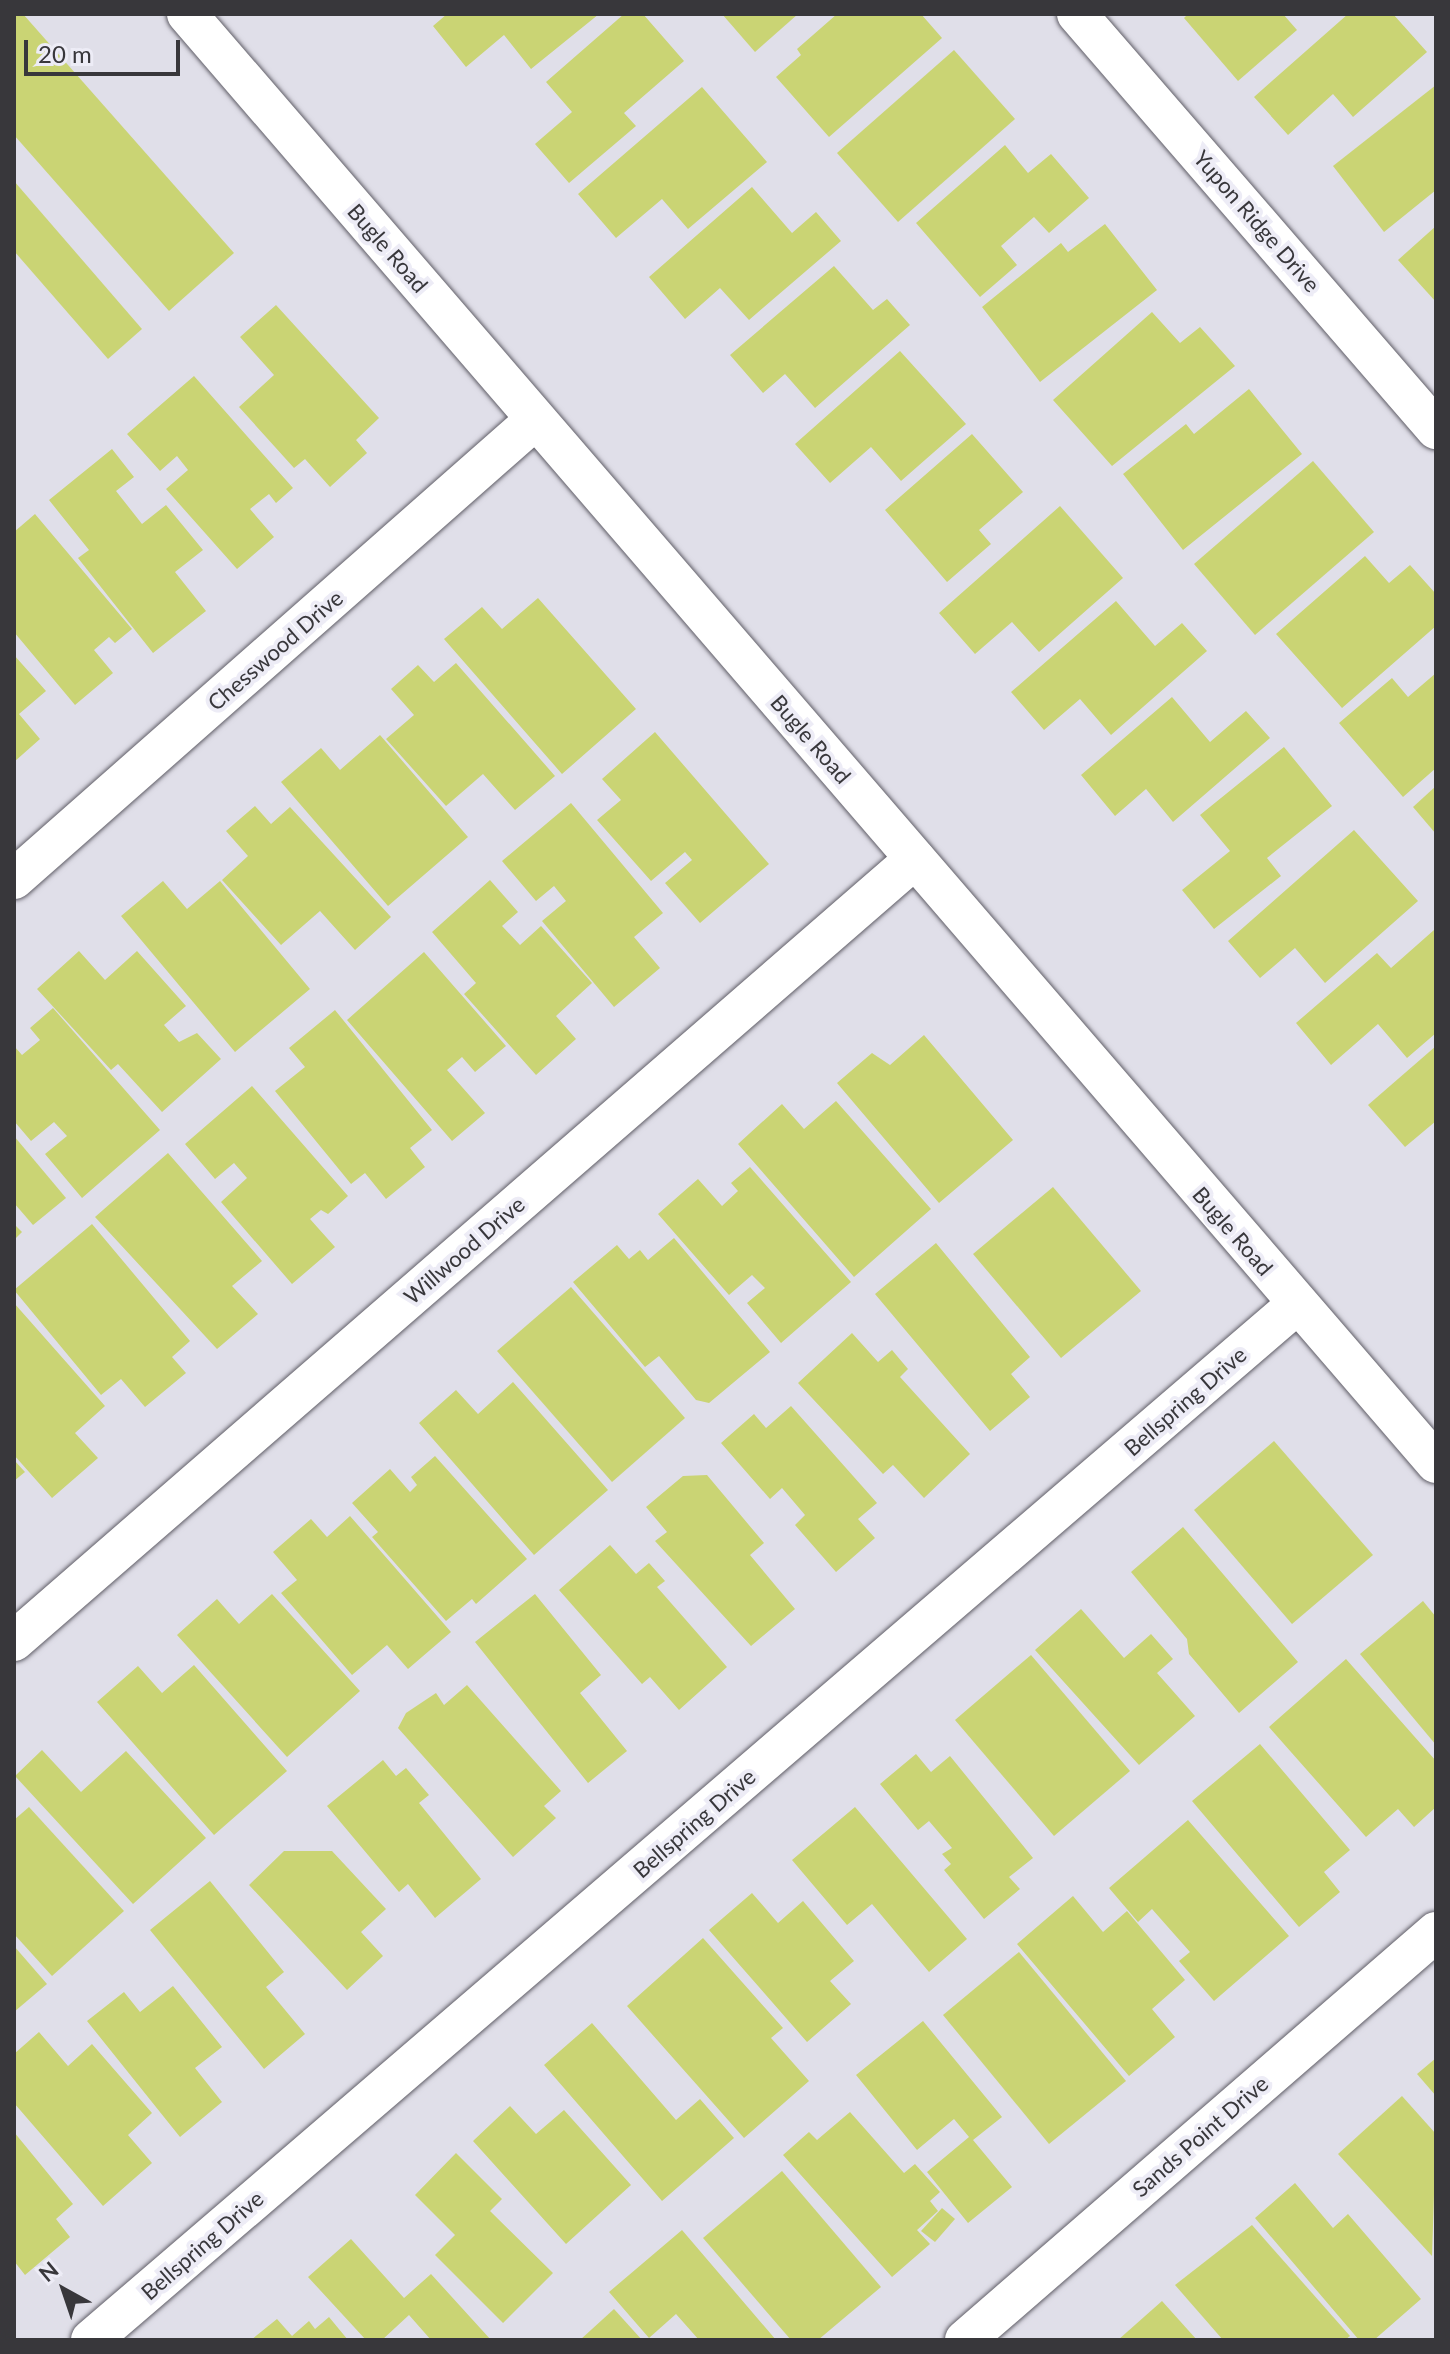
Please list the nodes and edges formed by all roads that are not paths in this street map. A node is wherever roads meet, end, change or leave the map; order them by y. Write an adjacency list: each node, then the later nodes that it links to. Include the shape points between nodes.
1 (187, 14): 3 (street, Bugle Road)
2 (1077, 14): 4 (street, Yupon Ridge Drive)
3 (535, 420): 5 (street, Bugle Road); 6 (street, Chesswood Drive)
4 (1436, 429)
5 (915, 859): 7 (street, Bugle Road); 9 (street, Willwood Drive)
6 (14, 879)
7 (1296, 1305): 8 (street, Bugle Road); 11 (street, Bellspring Drive)
8 (1436, 1463)
9 (14, 1641)
10 (1436, 1932): 12 (street, Sands Point Drive)
11 (91, 2340)
12 (965, 2340)

